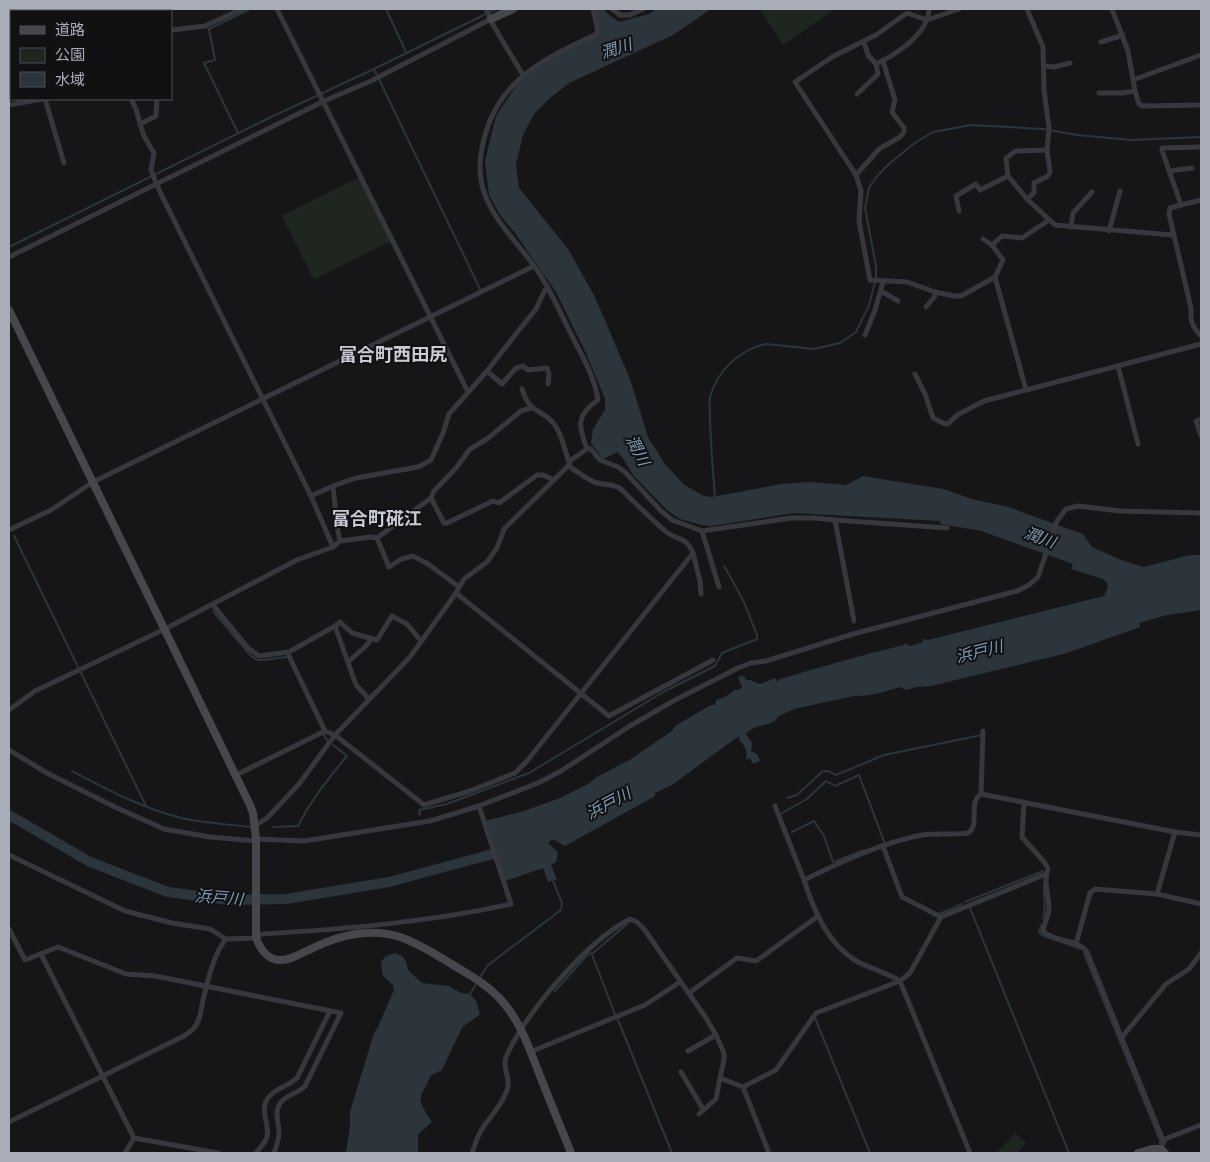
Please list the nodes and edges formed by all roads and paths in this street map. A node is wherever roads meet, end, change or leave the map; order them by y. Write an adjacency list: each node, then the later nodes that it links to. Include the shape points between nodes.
1 (242, 9): 15 (street, via 205,26)
2 (277, 9): 33 (street)
3 (486, 9): 13 (street)
4 (513, 9): 13 (street)
5 (593, 9): 24 (street, via 598,31 595,35 546,58)
6 (612, 9): 7 (street, via 620,15 630,15)
7 (643, 9)
8 (929, 9): 14 (street)
9 (959, 9): 14 (street)
10 (1027, 9): 23 (street, via 1043,47)
11 (1112, 9): 16 (street)
12 (908, 11): 14 (street); 17 (street)
13 (491, 19): 24 (street); 33 (street, via 371,81)
14 (927, 20): 20 (street, via 914,39)
15 (172, 30)
16 (1123, 35): 18 (street); 25 (street)
17 (864, 42): 22 (street, via 868,55); 42 (street, via 832,57 795,82)
18 (1101, 42)
19 (1201, 55): 25 (street)
20 (884, 61): 22 (street); 42 (street, via 895,100 892,112 904,132 879,150)
21 (1070, 63): 23 (street)
22 (876, 64): 28 (street, via 877,76)
23 (1044, 66): 38 (street, via 1049,128)
24 (523, 75): 58 (street, via 490,117 481,148 480,168 485,195 492,210)
25 (1133, 80): 26 (street)
26 (1135, 91): 27 (street); 35 (street, via 1139,104 1143,106)
27 (1100, 93)
28 (857, 94)
29 (37, 100): 34 (street)
30 (43, 100): 39 (street)
31 (131, 100): 36 (street)
32 (157, 100): 36 (street, via 156,116)
33 (324, 100): 44 (street); 67 (street)
34 (9, 105)
35 (1201, 106)
36 (140, 124): 44 (street, via 154,153 151,170)
37 (1201, 146): 41 (street, via 1162,148)
38 (1047, 150): 43 (street, via 1016,151 1006,158); 47 (street, via 1050,174 1034,183 1034,193)
39 (64, 163)
40 (1192, 168): 41 (street)
41 (1169, 172): 49 (street)
42 (856, 175): 60 (street, via 861,191 859,221 870,280)
43 (1008, 176): 47 (street); 50 (street, via 980,190 976,184 956,196)
44 (156, 182): 57 (street); 78 (street)
45 (1120, 191): 53 (street)
46 (1092, 192): 52 (street, via 1073,213)
47 (1027, 199): 51 (street)
48 (1201, 200): 49 (street)
49 (1181, 205): 54 (street, via 1168,210)
50 (960, 211)
51 (1049, 220): 52 (street, via 1056,225); 56 (street, via 1022,238 1002,236)
52 (1071, 227): 53 (street)
53 (1109, 230): 54 (street)
54 (1172, 234): 69 (street, via 1191,308 1191,324)
55 (983, 238): 56 (street)
56 (992, 245): 59 (street, via 1003,260)
57 (9, 257)
58 (534, 266): 61 (street); 67 (street)
59 (995, 277): 63 (street, via 961,296); 76 (street)
60 (881, 281): 62 (street); 63 (street, via 907,282)
61 (548, 288): 72 (street, via 536,309); 83 (street, via 597,390 598,400 583,413 580,431)
62 (881, 291): 64 (street); 68 (street)
63 (935, 292): 65 (street)
64 (898, 301)
65 (926, 307)
66 (9, 310): 86 (street)
67 (430, 317): 77 (street); 78 (street)
68 (866, 335)
69 (1201, 336)
70 (1201, 344): 71 (street)
71 (1118, 366): 76 (street); 82 (street)
72 (487, 370): 74 (street, via 502,384 516,368 547,368); 77 (street)
73 (915, 374): 76 (street, via 933,418 945,424 984,402)
74 (548, 384)
75 (522, 389): 79 (street)
76 (1026, 390)
77 (468, 392): 87 (street, via 448,414 431,460 418,467 356,478)
78 (262, 399): 86 (street); 88 (street)
79 (531, 408): 84 (street, via 555,426); 89 (street, via 521,411 470,449)
80 (1201, 419): 81 (street, via 1196,422)
81 (1201, 436)
82 (1138, 444)
83 (585, 450): 84 (street); 94 (street, via 591,450 600,460 625,472 672,520)
84 (569, 463): 85 (street); 98 (street, via 590,480 621,489 666,532 686,540)
85 (554, 480): 89 (street, via 537,474 499,503 493,501 447,523 444,523); 99 (street, via 504,529 497,548)
86 (93, 482): 93 (street, via 51,510); 106 (street)
87 (333, 486): 88 (street); 96 (street)
88 (311, 496): 97 (street)
89 (431, 498): 95 (street)
90 (1201, 513): 122 (street, via 1078,506 1066,509 1057,521 1038,577 1029,585 971,604 751,663 630,726 561,771)
91 (835, 520): 92 (street); 94 (street, via 791,518); 104 (street)
92 (947, 528)
93 (9, 530)
94 (702, 531): 100 (street)
95 (376, 538): 96 (street); 99 (street, via 389,566 413,556)
96 (340, 541): 97 (street)
97 (334, 547): 103 (street, via 297,560)
98 (694, 553): 102 (street); 112 (street)
99 (459, 587): 101 (street)
100 (719, 587)
101 (456, 593): 108 (street); 112 (street)
102 (701, 594)
103 (213, 604): 106 (street); 109 (street, via 248,648 259,656)
104 (854, 621)
105 (335, 626): 107 (street, via 340,622 352,633); 109 (street); 111 (street)
106 (165, 629): 114 (street, via 35,691); 119 (street)
107 (371, 639): 108 (street, via 376,640 392,616 408,624); 111 (street)
108 (421, 641): 113 (street, via 392,678)
109 (287, 652): 115 (street)
110 (713, 660): 112 (street, via 609,716)
111 (348, 662): 113 (street, via 356,685)
112 (581, 694): 117 (street, via 515,773 470,792 424,805)
113 (369, 699): 117 (street)
114 (9, 710)
115 (325, 731): 117 (street); 119 (street)
116 (982, 731): 120 (street)
117 (335, 735): 124 (street, via 298,784 267,818)
118 (9, 750): 127 (street, via 47,773 164,829)
119 (236, 775): 124 (street, via 250,804)
120 (982, 794): 121 (street); 128 (street, via 975,802 972,831 922,835)
121 (1024, 802): 125 (street); 130 (street, via 1022,837 1045,863)
122 (478, 806): 127 (street, via 430,821 304,841); 138 (street, via 511,904 419,921 262,934)
123 (775, 806): 131 (street)
124 (255, 826): 127 (street)
125 (1175, 832): 126 (street); 132 (street)
126 (1201, 835)
127 (256, 840): 138 (street)
128 (883, 846): 131 (street); 135 (street, via 902,897)
129 (9, 855): 137 (street, via 125,911 210,929)
130 (1046, 874): 135 (street); 139 (street, via 1049,910 1044,931)
131 (804, 880): 134 (street)
132 (1157, 894): 133 (street); 139 (street, via 1095,889)
133 (1201, 904)
134 (818, 916): 142 (street, via 834,941 856,961); 145 (street, via 756,961 737,958)
135 (941, 917): 142 (street, via 910,973)
136 (9, 929): 141 (street, via 25,960)
137 (224, 938): 138 (street); 144 (street)
138 (256, 938): 147 (street, via 264,953 281,960 349,935 403,938 486,985 504,1003)
139 (1076, 944): 149 (street, via 1086,949)
140 (1201, 953): 149 (street, via 1189,969 1166,984)
141 (41, 954): 144 (street, via 58,947 126,974 155,976); 153 (street)
142 (900, 981): 155 (street, via 816,1013 776,1070); 169 (street)
143 (680, 982): 145 (street); 147 (street, via 644,929 630,919 583,955 556,983); 151 (street, via 645,1005)
144 (206, 987): 146 (street); 153 (street, via 194,1029)
145 (689, 993): 148 (street)
146 (330, 1011): 164 (street, via 297,1078 266,1101 267,1137); 165 (street, via 341,1013 304,1086 284,1099 276,1110 279,1134)
147 (521, 1030): 151 (street); 166 (street, via 505,1059 508,1086 504,1097 484,1126)
148 (716, 1034): 150 (street); 154 (street, via 724,1053)
149 (1122, 1037): 161 (street, via 1162,1138)
150 (688, 1051)
151 (530, 1052): 167 (street)
152 (681, 1072): 156 (street)
153 (102, 1076): 158 (street); 160 (street)
154 (720, 1078): 155 (street); 156 (street, via 716,1099)
155 (743, 1087): 168 (street)
156 (703, 1109): 157 (street)
157 (699, 1114)
158 (9, 1122)
159 (1201, 1126): 161 (street, via 1165,1139)
160 (134, 1138): 162 (street); 163 (street)
161 (1163, 1151): 170 (street, via 1152,1149)
162 (125, 1153)
163 (218, 1153)
164 (256, 1153)
165 (274, 1153)
166 (472, 1153)
167 (571, 1153)
168 (769, 1153)
169 (970, 1153)
170 (1138, 1153)

